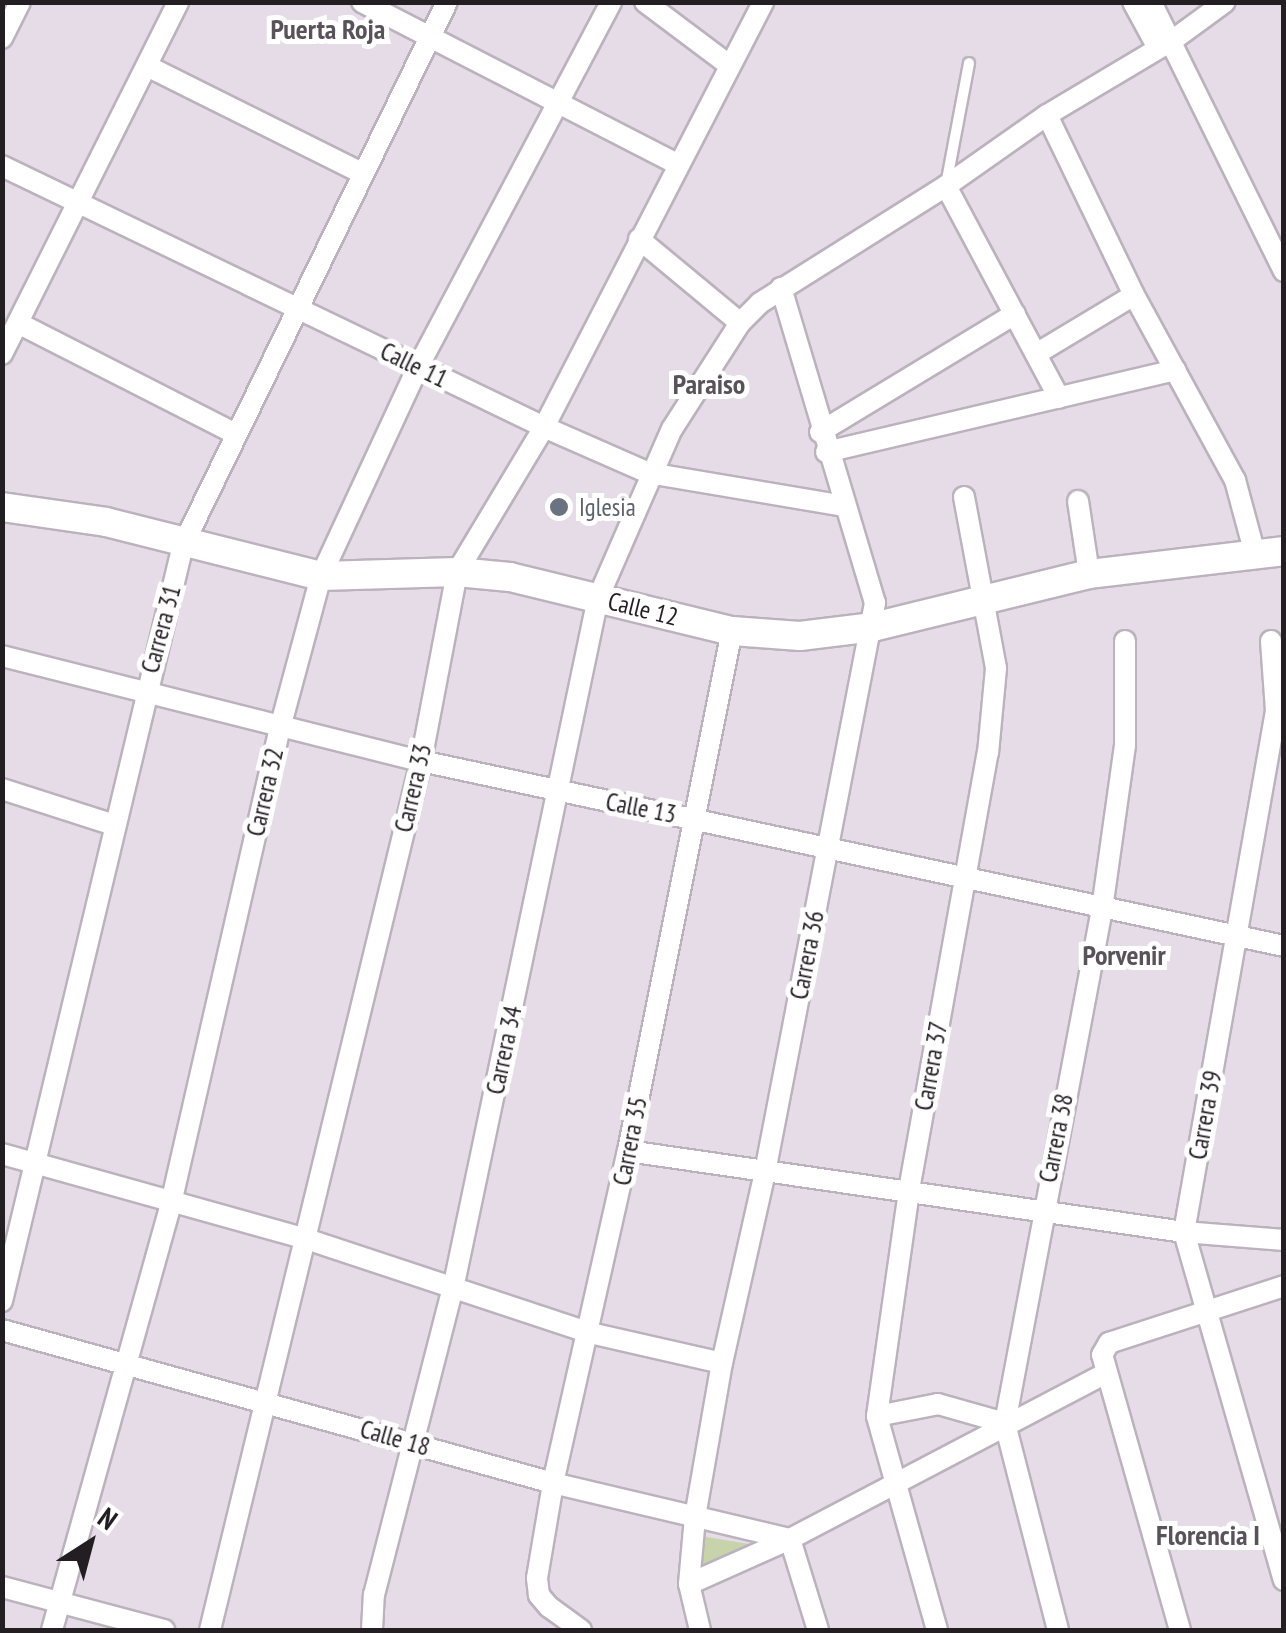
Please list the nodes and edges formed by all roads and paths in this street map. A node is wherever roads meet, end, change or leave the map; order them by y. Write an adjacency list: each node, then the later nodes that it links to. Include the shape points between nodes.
1 (20, 2): 12 (street)
2 (178, 2): 16 (street)
3 (362, 2): 11 (street)
4 (447, 2): 11 (street, Carrera 31)
5 (611, 2): 17 (street, Carrera 32)
6 (644, 2): 15 (street)
7 (764, 2): 15 (street, Carrera 33)
8 (1133, 2): 13 (street)
9 (1151, 2): 13 (street)
10 (1224, 2): 13 (street, Carrera 34)
11 (430, 36): 17 (street); 21 (street, Carrera 31)
12 (2, 38)
13 (1165, 44): 18 (street, Carrera 34); 24 (street)
14 (969, 64): 22 (lane)
15 (729, 65): 19 (street, Carrera 33)
16 (147, 66): 21 (street); 23 (street)
17 (556, 99): 19 (street); 35 (street, Carrera 32)
18 (1047, 115): 22 (street, Carrera 34); 28 (street)
19 (676, 164): 25 (street, Carrera 33)
20 (2, 166): 23 (street, Calle 11)
21 (362, 173): 29 (street, Carrera 31)
22 (946, 186): 27 (street, Carrera 34); 30 (street)
23 (76, 204): 29 (street, Calle 11); 31 (street)
24 (1276, 238): 26 (street)
25 (640, 239): 32 (street); 38 (street, Carrera 33)
26 (1284, 271)
27 (781, 288): 32 (street, Carrera 34); 40 (street, Carrera 36)
28 (1134, 294): 34 (street); 36 (street)
29 (296, 308): 35 (street, Calle 11); 39 (street, Carrera 31)
30 (1015, 314): 34 (street); 40 (street)
31 (18, 323): 33 (street); 39 (street)
32 (740, 324): 41 (street, Carrera 34, via 693,392)
33 (2, 354)
34 (1036, 354): 37 (street)
35 (418, 367): 38 (street, Calle 11); 51 (street, Carrera 32)
36 (1175, 370): 37 (street); 48 (street, via 1235,480)
37 (1059, 398): 40 (street)
38 (544, 427): 41 (street, Calle 11); 49 (street, Carrera 33)
39 (234, 432): 46 (street, Carrera 31)
40 (823, 442): 44 (street, Carrera 36)
41 (650, 473): 44 (street, Calle 11); 52 (street, Carrera 34)
42 (964, 497): 53 (street, Carrera 37)
43 (1078, 500): 50 (street)
44 (844, 506): 54 (street, Carrera 36, via 870,583)
45 (2, 507): 46 (street, Calle 12, via 106,522)
46 (183, 545): 51 (street, Calle 12); 59 (street, Carrera 31)
47 (1284, 551): 48 (street, Calle 12)
48 (1255, 554): 50 (street, Calle 12)
49 (457, 572): 51 (street, Calle 12); 52 (street, Calle 12); 61 (street, Carrera 33)
50 (1089, 574): 53 (street, Calle 12)
51 (320, 576): 60 (street, Carrera 32)
52 (598, 598): 55 (street, Calle 12); 63 (street, Carrera 34)
53 (986, 598): 54 (street, Calle 12); 67 (street, Carrera 37, via 994,686)
54 (873, 627): 55 (street, Calle 12, via 800,636); 66 (street, Carrera 36)
55 (732, 631): 64 (street, Carrera 35)
56 (1125, 640): 68 (street, Carrera 38, via 1124,745)
57 (1271, 641): 69 (street, Carrera 39, via 1276,711)
58 (2, 656): 59 (street, Calle 13)
59 (144, 693): 60 (street, Calle 13); 65 (street, Carrera 31)
60 (280, 728): 61 (street, Calle 13); 76 (street, Carrera 32)
61 (421, 761): 63 (street, Calle 13); 79 (street, Carrera 33)
62 (2, 789): 65 (street)
63 (560, 792): 64 (street, Calle 13); 81 (street, Carrera 34)
64 (694, 818): 66 (street, Calle 13); 71 (street, Carrera 35)
65 (114, 825): 73 (street, Carrera 31)
66 (827, 850): 67 (street, Calle 13); 74 (street, Carrera 36)
67 (964, 880): 68 (street, Calle 13); 75 (street, Carrera 37)
68 (1102, 909): 69 (street, Calle 13); 77 (street, Carrera 38)
69 (1237, 935): 70 (street, Calle 13); 78 (street, Carrera 39)
70 (1284, 946)
71 (628, 1152): 74 (street); 86 (street, Carrera 35)
72 (2, 1154): 73 (street)
73 (35, 1162): 76 (street); 83 (street, Carrera 31)
74 (765, 1172): 75 (street); 87 (street, Carrera 36)
75 (909, 1190): 77 (street); 91 (street, Carrera 37)
76 (172, 1198): 79 (street); 88 (street, Carrera 32)
77 (1042, 1209): 78 (street); 92 (street, Carrera 38)
78 (1184, 1232): 80 (street); 84 (street, Carrera 39)
79 (303, 1238): 81 (street); 90 (street, Carrera 33)
80 (1284, 1240)
81 (454, 1284): 86 (street); 93 (street, Carrera 34)
82 (1284, 1286): 84 (street)
83 (2, 1301)
84 (1208, 1307): 89 (street, via 1108,1342); 98 (street, Carrera 39)
85 (2, 1330): 88 (street, Calle 18)
86 (590, 1333): 87 (street); 95 (street, Carrera 35)
87 (722, 1362): 96 (street, Carrera 36)
88 (129, 1364): 90 (street, Calle 18); 101 (street, Carrera 32)
89 (1104, 1374): 92 (street); 111 (street)
90 (266, 1400): 93 (street, Calle 18); 104 (street, Carrera 33)
91 (877, 1416): 92 (street, via 938,1404); 94 (street, Carrera 37)
92 (1005, 1423): 94 (street); 110 (street, Carrera 38)
93 (413, 1442): 95 (street, Calle 18); 105 (street, Carrera 34, via 374,1596)
94 (896, 1482): 97 (street); 109 (street, Carrera 37)
95 (552, 1484): 96 (street, Calle 18); 106 (street, Carrera 35, via 539,1595)
96 (695, 1517): 97 (street, Calle 18); 99 (street, Carrera 36)
97 (790, 1538): 99 (street); 108 (street)
98 (1284, 1580)
99 (689, 1584): 107 (street, Carrera 36)
100 (2, 1586): 101 (street)
101 (60, 1602): 102 (street, Carrera 32); 103 (street)
102 (52, 1630)
103 (164, 1630)
104 (210, 1630)
105 (372, 1630)
106 (581, 1630)
107 (700, 1630)
108 (818, 1630)
109 (937, 1630)
110 (1058, 1630)
111 (1180, 1630)

